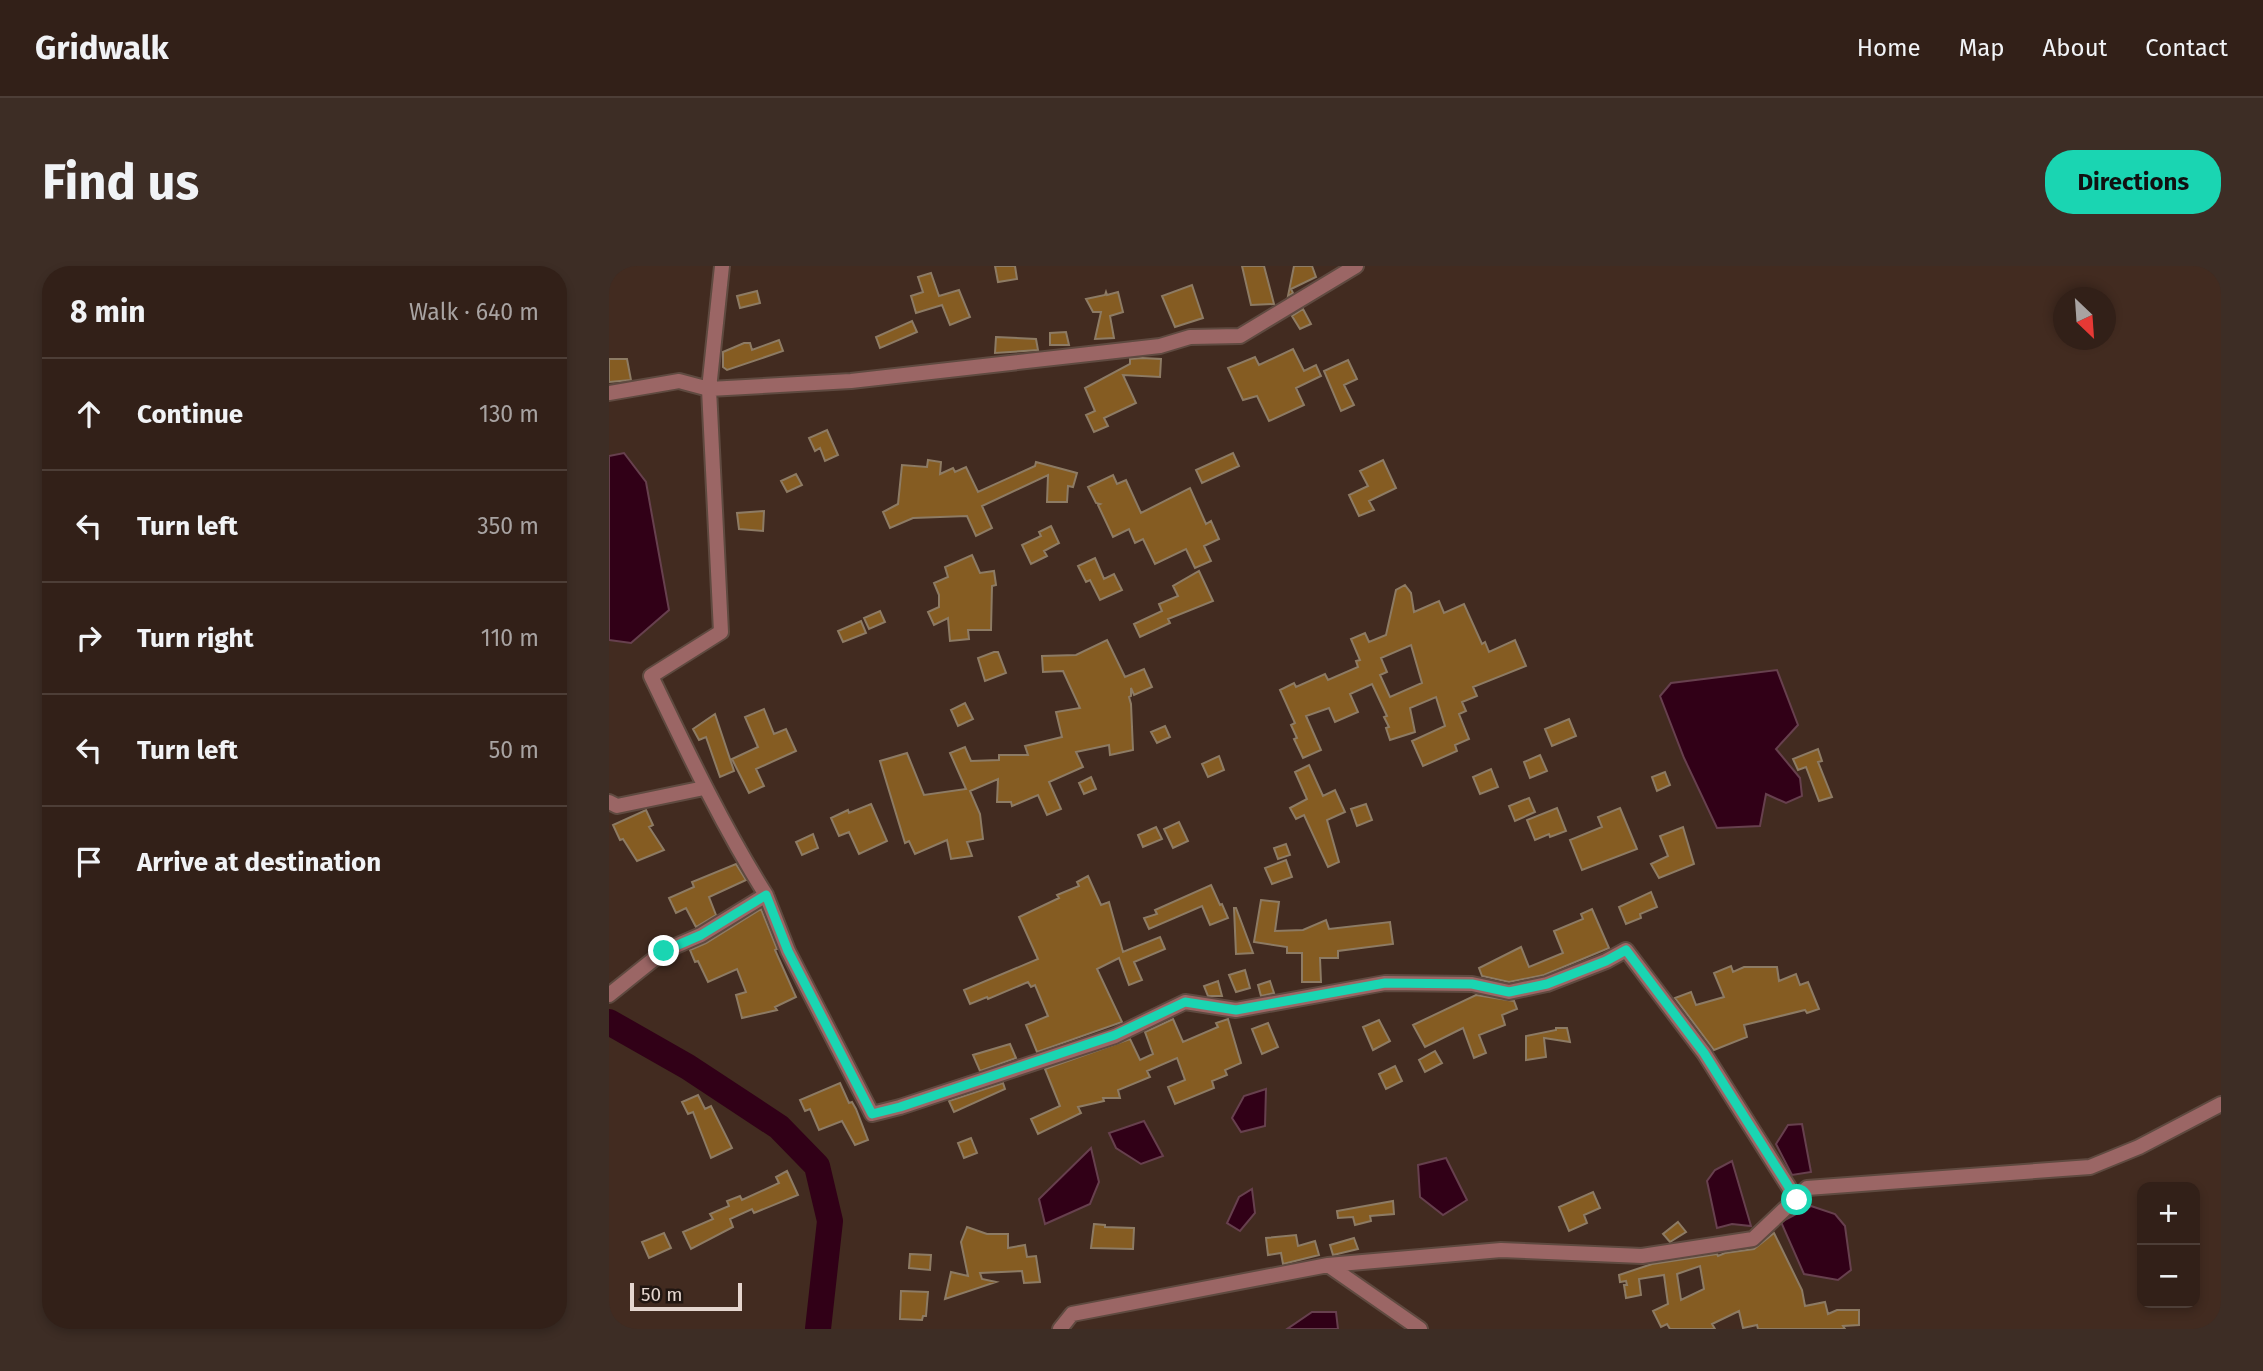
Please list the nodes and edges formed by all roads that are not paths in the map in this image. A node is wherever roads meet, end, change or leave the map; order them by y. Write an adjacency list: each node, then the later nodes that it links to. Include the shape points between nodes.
1 (722, 266): 3 (street)
2 (1356, 266): 3 (street, via 1240,336 1191,337 1160,346 851,381)
3 (709, 389): 4 (street, via 679,381); 5 (street, via 721,632 651,676)
4 (609, 393)
5 (704, 788): 6 (street, via 617,806); 7 (street)
6 (609, 802)
7 (766, 895): 8 (street, via 701,935 664,951); 10 (street, via 788,951 872,1114 1115,1035 1185,1002 1236,1010 1385,983 1472,984 1509,992 1547,984 1626,950 1704,1053)
8 (609, 995)
9 (2221, 1104): 10 (street, via 2090,1167 1807,1188)
10 (1797, 1200): 11 (street, via 1753,1239 1642,1256 1501,1250)
11 (1328, 1265): 12 (street, via 1072,1314); 13 (street)
12 (1060, 1329)
13 (1420, 1329)

